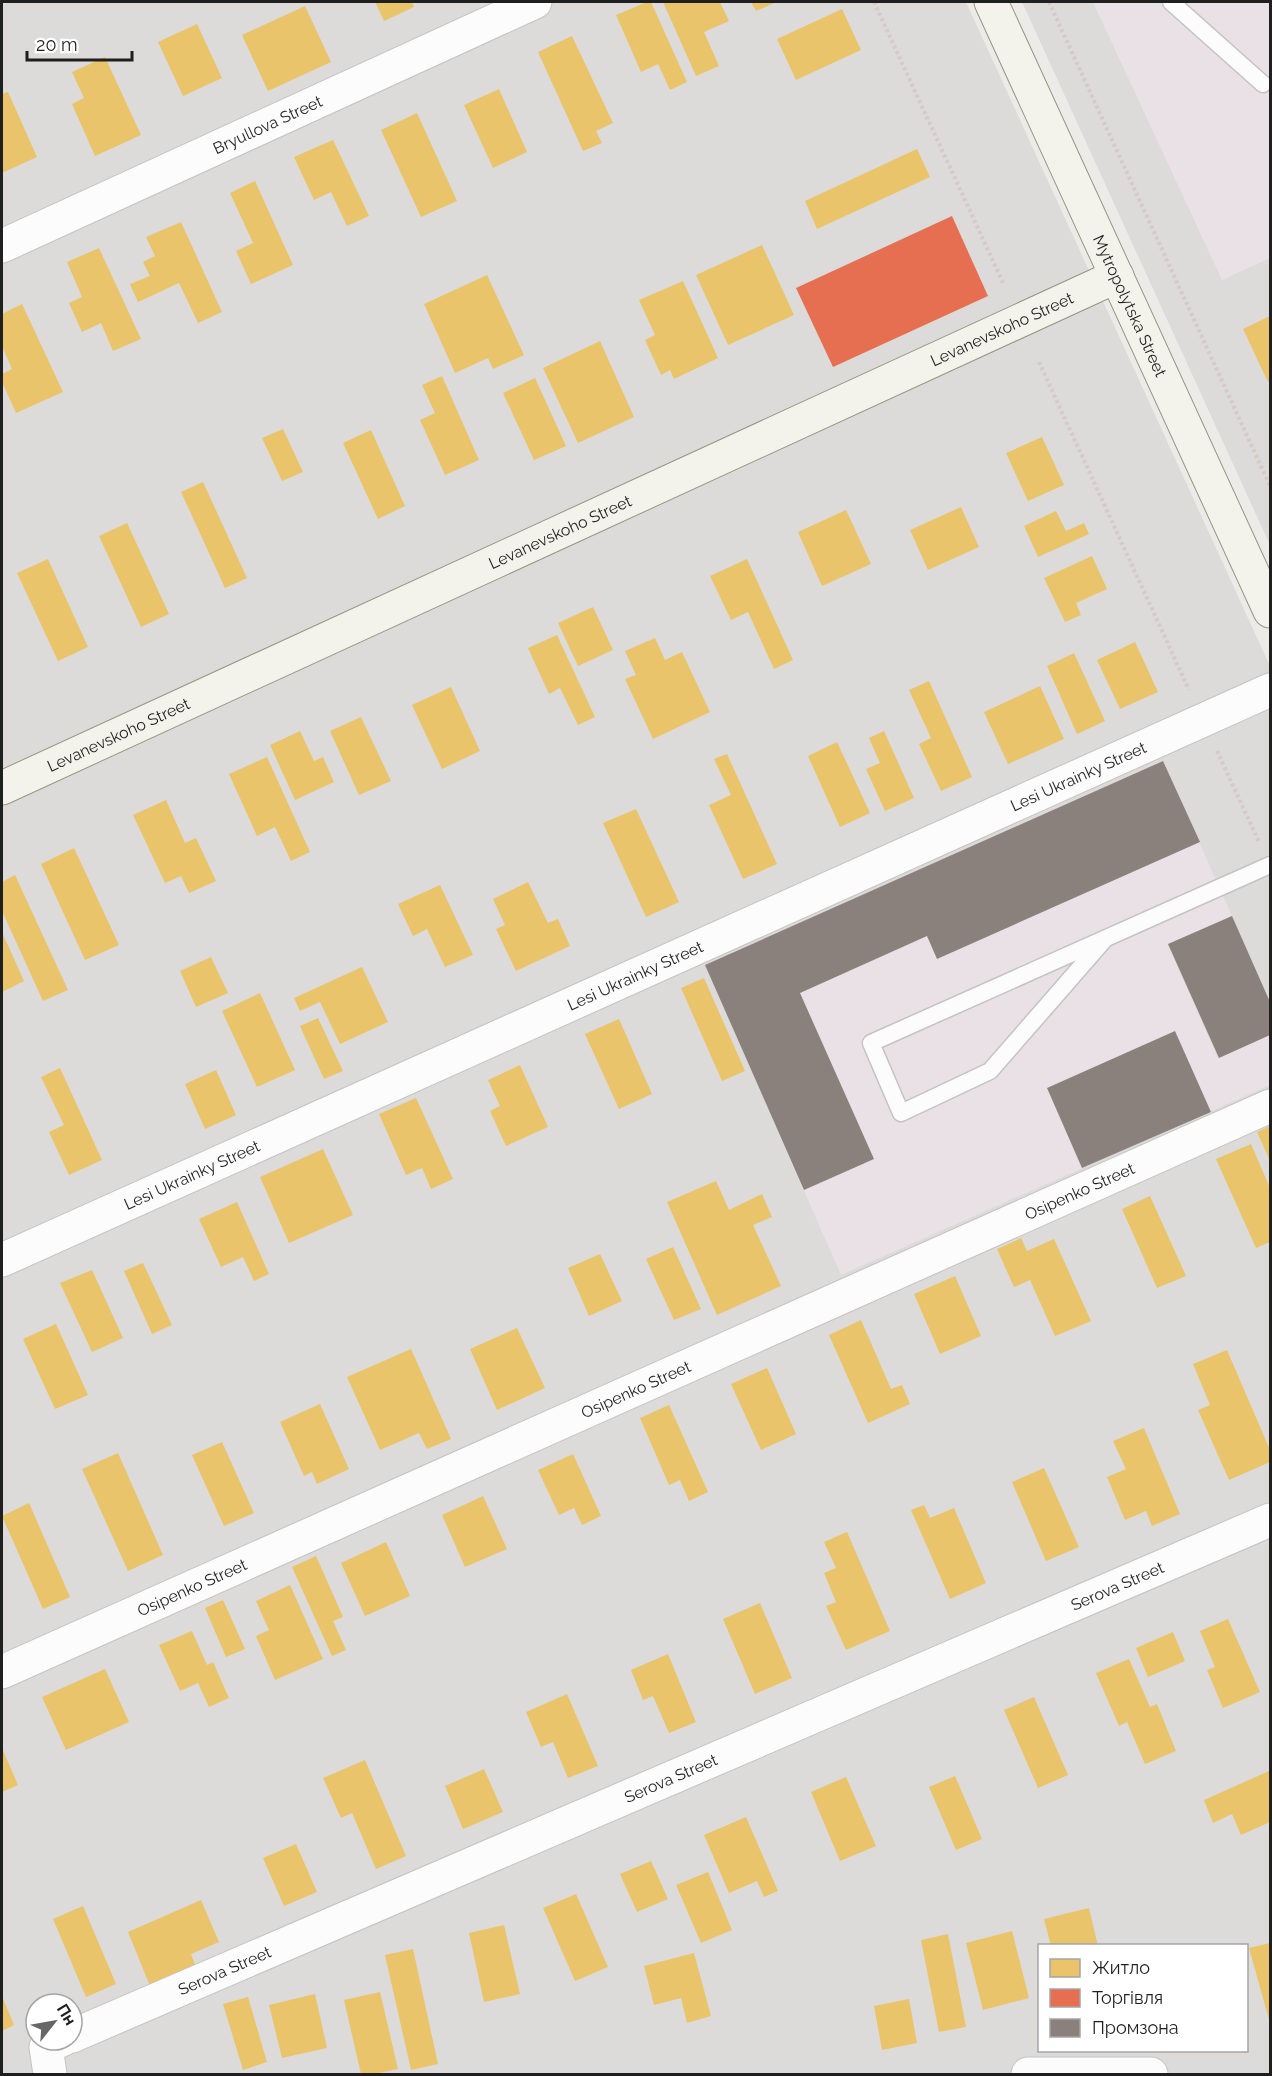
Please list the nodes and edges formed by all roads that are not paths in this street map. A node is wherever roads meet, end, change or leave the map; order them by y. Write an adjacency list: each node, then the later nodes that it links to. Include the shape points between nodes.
1 (535, 2): 5 (street, Bryullova Street)
2 (991, 2): 6 (street, Mytropolytska Street)
3 (1171, 2): 4 (lane)
4 (1263, 84)
5 (2, 246)
6 (1117, 276): 7 (street, Mytropolytska Street); 9 (street, Levanevskoho Street)
7 (1270, 611)
8 (1270, 690): 13 (street, Lesi Ukrainky Street)
9 (2, 788)
10 (1270, 866): 11 (lane)
11 (1105, 939): 11 (lane, via 990,1071 902,1113 872,1043)
12 (1270, 1106): 15 (street, Osipenko Street)
13 (2, 1260)
14 (1270, 1520): 16 (street, Serova Street)
15 (2, 1672)
16 (84, 2031)
17 (47, 2052): 18 (street)
18 (50, 2074)
19 (1028, 2074): 20 (street)
20 (1151, 2074)

